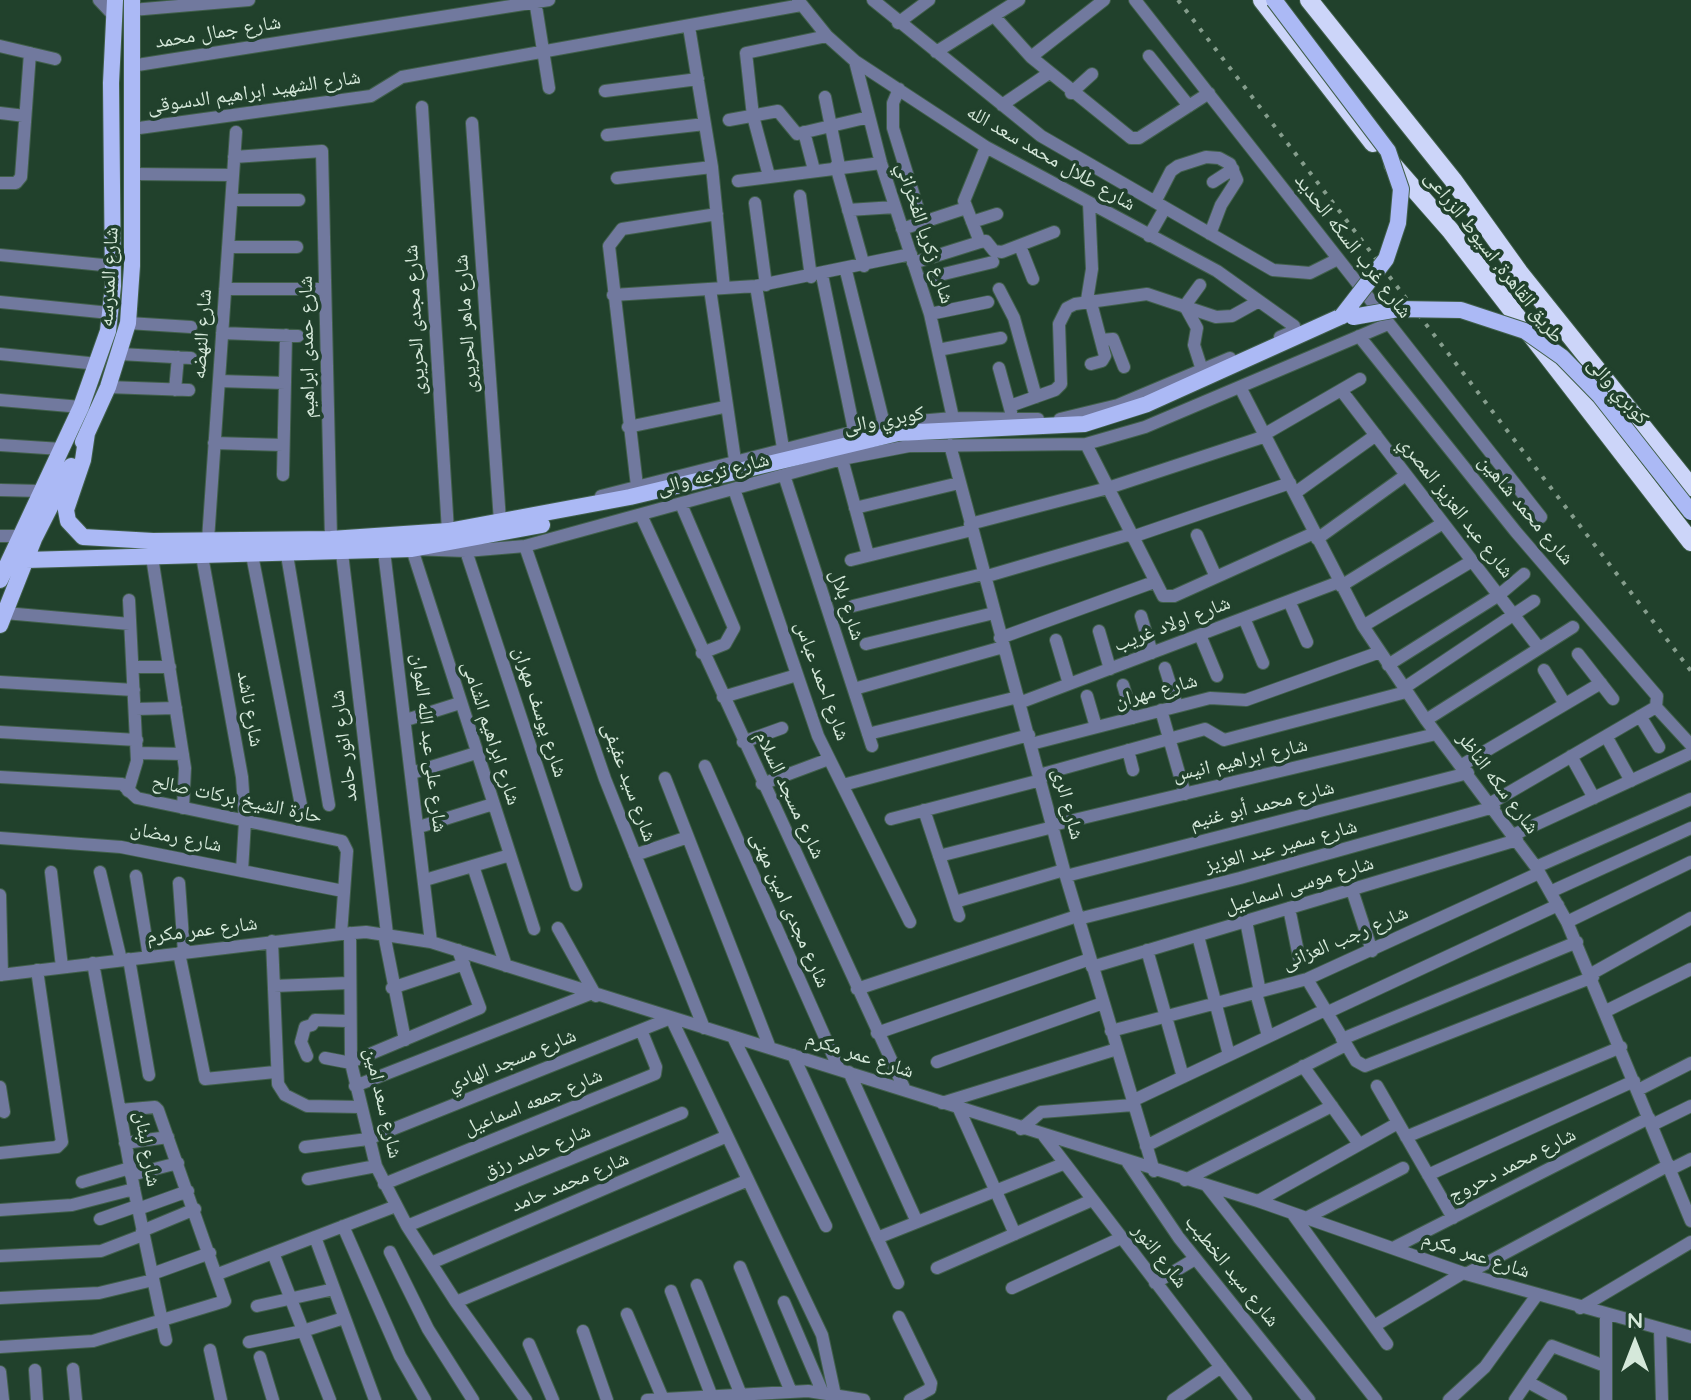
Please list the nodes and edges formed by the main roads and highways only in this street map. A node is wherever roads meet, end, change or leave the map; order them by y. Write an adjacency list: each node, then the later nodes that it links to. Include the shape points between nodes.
1 (1262, 0): 8 (highway, طريق القاهرة, اسيوط الزراعى, via 1367,135)
2 (1274, 0): 13 (main road, كوبري والى, bridge, via 1388,151 1401,189 1393,244)
3 (1286, 0): 13 (main road, كوبري والى, via 1396,146 1409,188 1411,205 1401,247 1383,281)
4 (1309, 0): 7 (highway, طريق القاهرة, اسيوط الزراعى)
5 (132, 5): 12 (main road, شارع المدرسه)
6 (114, 8): 10 (main road, شارع المدرسه)
7 (1474, 208): 8 (highway, via 1474,233 1465,236); 9 (highway, طريق القاهرة, اسيوط الزراعى)
8 (1450, 230): 11 (highway, طريق القاهرة, اسيوط الزراعى)
9 (1519, 272): 11 (highway, via 1500,263); 15 (highway, طريق القاهرة, اسيوط الزراعى)
10 (113, 286): 12 (main road); 22 (main road, شارع المدرسه, via 98,364 81,407)
11 (1492, 286): 19 (highway, طريق القاهرة, اسيوط الزراعى)
12 (132, 287): 14 (main road, شارع المدرسه, via 120,354)
13 (1347, 317): 16 (main road, كوبري والى, bridge, via 1397,302 1462,304 1528,326 1606,390); 17 (main road, كوبري والى, bridge, via 1398,309 1461,310 1525,331 1562,357 1600,396); 18 (main road, كوبري والى, via 1147,404 1095,421 1052,428 898,433); 21 (main road, كوبري والى, via 1095,423 1052,430 898,435 548,524)
14 (87, 433): 20 (main road, شارع ترعه والى, via 66,510 74,531 93,540); 23 (main road, شارع المدرسه)
15 (1691, 487)
16 (1691, 498)
17 (1691, 512)
18 (527, 517): 20 (main road, شارع ترعه والى, via 448,531)
19 (1691, 542)
20 (205, 548): 21 (main road, شارع ترعه والى, via 252,555); 23 (main road, شارع ترعه والى, via 152,557)
21 (412, 549)
22 (4, 559): 24 (main road, شارع المدرسه)
23 (26, 560): 25 (main road, شارع المدرسه)
24 (0, 580)
25 (3, 619)

